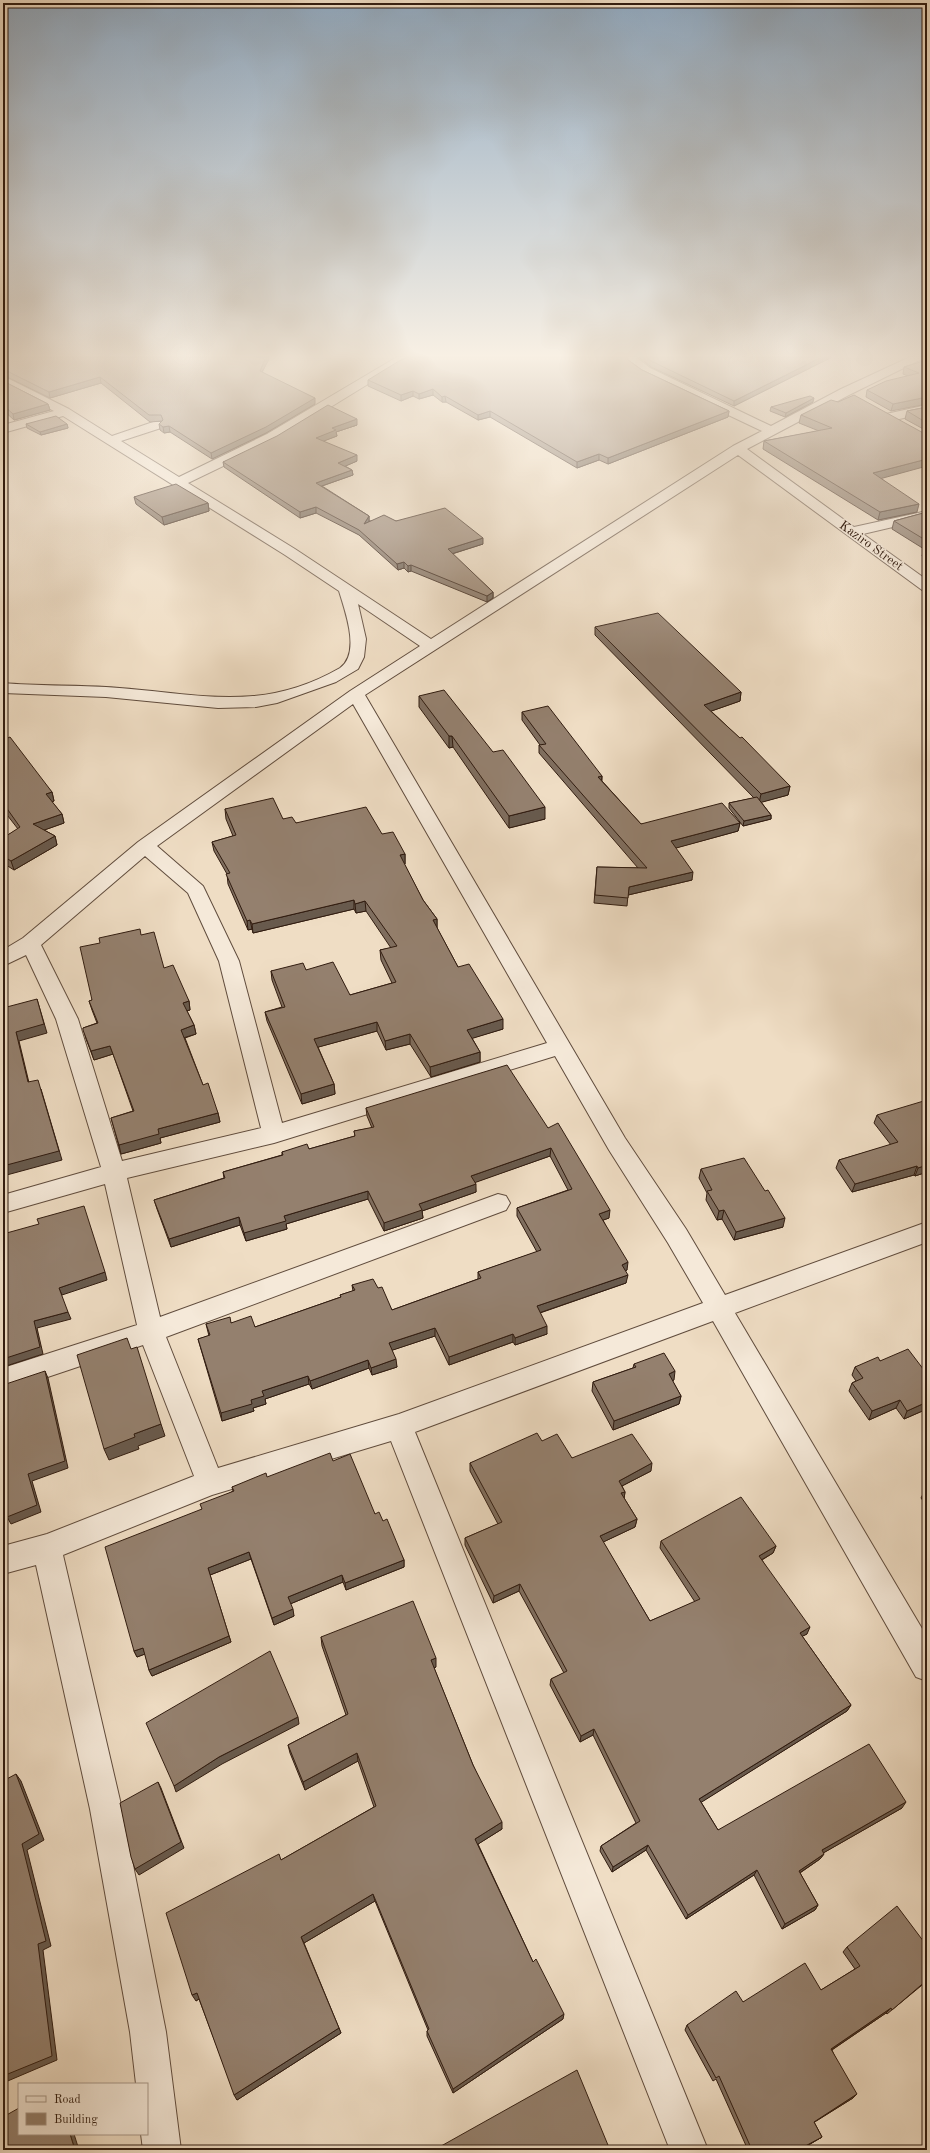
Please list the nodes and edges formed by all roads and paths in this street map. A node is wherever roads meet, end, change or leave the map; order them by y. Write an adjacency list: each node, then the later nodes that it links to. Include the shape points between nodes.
1 (136, 457): 5 (street)
2 (230, 457): 5 (street)
3 (725, 457): 10 (street)
4 (750, 457): 7 (street, Kaziro Street)
5 (177, 483): 9 (street, via 290,552)
6 (927, 515): 7 (street)
7 (852, 532): 8 (street, Kaziro Street)
8 (927, 587)
9 (346, 591): 10 (street); 11 (street, via 356,624 358,653 351,668 286,696 258,702 214,702 106,692 26,691)
10 (430, 646): 12 (street)
11 (3, 688)
12 (356, 694): 13 (street); 16 (street)
13 (145, 846): 14 (street); 17 (street, via 196,890 229,961)
14 (30, 943): 15 (street); 18 (street, via 67,1019)
15 (3, 959)
16 (562, 1046): 17 (street); 22 (street, via 617,1144 677,1236)
17 (274, 1134): 18 (street)
18 (114, 1172): 20 (street); 23 (street)
19 (498, 1203): 23 (street)
20 (3, 1204)
21 (927, 1232): 22 (street)
22 (718, 1310): 25 (street); 29 (street)
23 (151, 1331): 24 (street); 26 (street)
24 (3, 1380)
25 (399, 1426): 26 (street); 31 (street)
26 (210, 1482): 27 (street)
27 (47, 1548): 28 (street); 30 (street, via 109,1824 148,2032)
28 (3, 1560)
29 (927, 1666)
30 (162, 2150)
31 (689, 2150)

